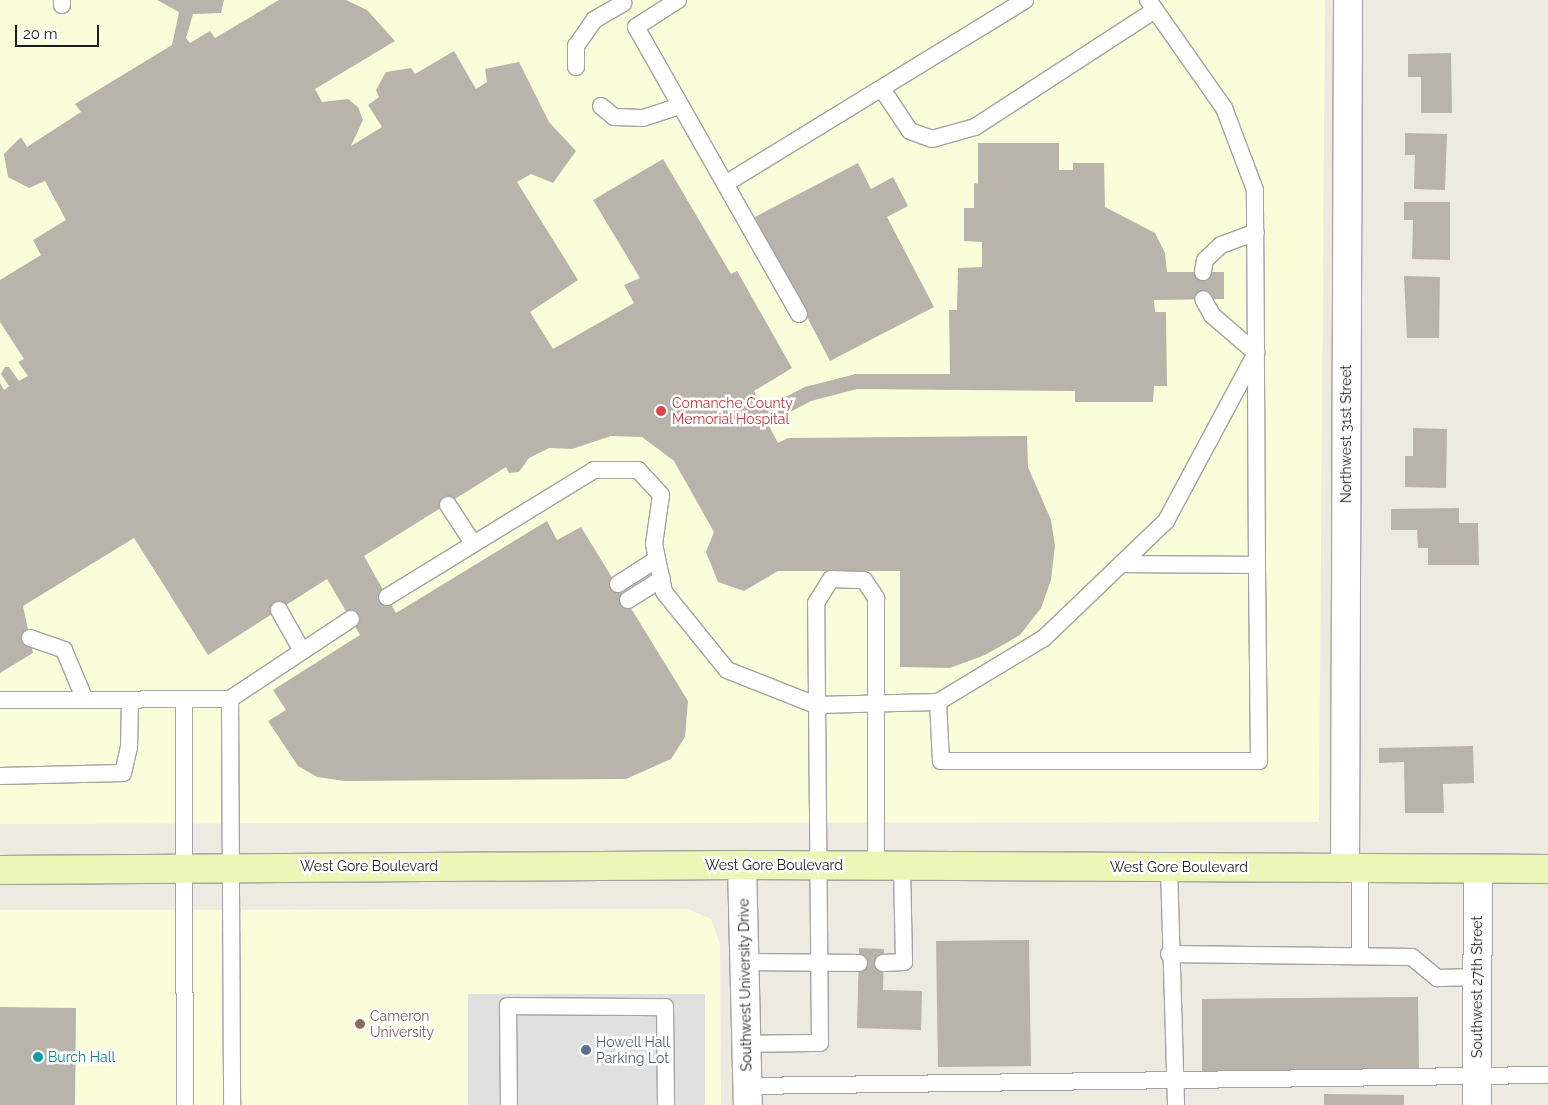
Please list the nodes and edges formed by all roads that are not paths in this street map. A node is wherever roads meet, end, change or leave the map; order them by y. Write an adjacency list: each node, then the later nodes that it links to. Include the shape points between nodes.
1 (678, 0): 6 (lane)
2 (1025, 0): 8 (lane)
3 (1348, 0): 45 (street, Northwest 31st Street)
4 (623, 1): 6 (lane); 7 (lane, via 594,20 576,46)
5 (1151, 5): 8 (lane, via 975,127 932,139 910,130); 12 (lane, via 1224,108 1255,190)
6 (636, 27): 10 (lane)
7 (576, 67)
8 (882, 89): 11 (lane)
9 (601, 106): 10 (lane, via 614,117 643,118)
10 (679, 106): 11 (lane)
11 (725, 184): 15 (lane)
12 (1256, 232): 13 (lane, via 1221,245 1205,260); 16 (lane)
13 (1203, 272)
14 (1203, 299): 16 (lane, via 1212,315)
15 (799, 314)
16 (1256, 353): 20 (lane, via 1166,521); 21 (lane)
17 (448, 505): 18 (lane)
18 (473, 543): 19 (lane, via 594,470 638,470 661,496 654,544); 24 (lane)
19 (657, 560): 22 (lane); 23 (lane)
20 (1122, 564): 21 (lane); 35 (lane, via 1044,638)
21 (1257, 565): 35 (lane, via 1259,761 941,761)
22 (662, 579): 25 (lane); 37 (lane, via 664,592 727,670)
23 (618, 584)
24 (387, 596)
25 (628, 600)
26 (279, 610): 29 (lane)
27 (351, 619): 29 (lane)
28 (30, 638): 31 (lane, via 64,650)
29 (302, 651): 33 (lane)
30 (0, 700): 31 (lane)
31 (85, 700): 32 (lane)
32 (130, 700): 34 (lane); 38 (lane, via 130,748 123,773)
33 (230, 700): 34 (lane); 41 (lane)
34 (184, 701): 40 (lane)
35 (938, 702): 36 (lane)
36 (876, 703): 37 (lane); 37 (lane, via 876,598 864,580 831,579 816,602); 43 (lane)
37 (816, 704): 42 (lane)
38 (0, 776)
39 (742, 865): 41 (main road, West Gore Boulevard); 42 (main road, West Gore Boulevard); 51 (street, Southwest University Drive)
40 (185, 866): 41 (main road, West Gore Boulevard); 48 (main road, West Gore Boulevard); 61 (lane)
41 (233, 866): 62 (lane)
42 (819, 866): 43 (main road, West Gore Boulevard); 52 (lane)
43 (889, 866): 44 (main road, West Gore Boulevard); 54 (lane, via 904,962)
44 (1169, 867): 45 (main road, West Gore Boulevard); 49 (lane)
45 (1352, 868): 46 (main road, West Gore Boulevard); 50 (lane)
46 (1478, 869): 47 (main road, West Gore Boulevard); 55 (street, Southwest 27th Street)
47 (1548, 869)
48 (0, 870)
49 (1169, 954): 50 (lane); 59 (lane)
50 (1360, 956): 55 (lane, via 1412,957 1437,978)
51 (744, 962): 52 (lane); 56 (street, Southwest University Drive)
52 (820, 963): 53 (lane); 56 (lane, via 820,1044)
53 (859, 963)
54 (884, 963)
55 (1477, 977): 57 (street, Southwest 27th Street)
56 (747, 1044): 60 (street, Southwest University Drive)
57 (1476, 1076): 58 (lane); 59 (lane); 66 (street, Southwest 27th Street)
58 (1548, 1076)
59 (1176, 1079): 60 (lane); 65 (lane)
60 (748, 1095)
61 (185, 1105)
62 (232, 1105)
63 (509, 1105): 64 (lane, via 508,1006 665,1007)
64 (666, 1105)
65 (1176, 1105)
66 (1477, 1105)

